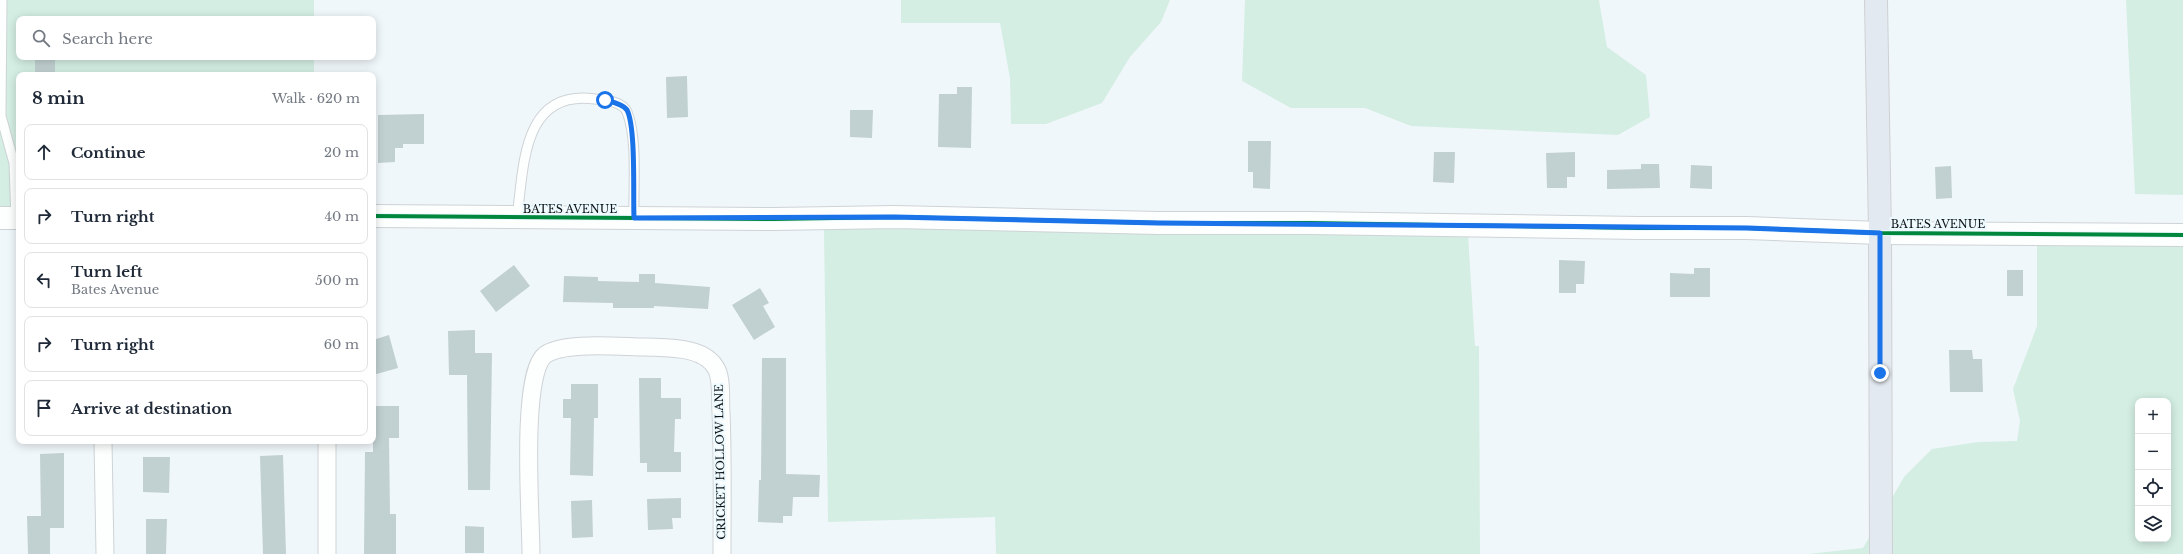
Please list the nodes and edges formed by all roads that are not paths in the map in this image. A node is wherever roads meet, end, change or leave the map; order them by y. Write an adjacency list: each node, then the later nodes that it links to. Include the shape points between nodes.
1 (2, 0): 5 (lane, via 2,116 14,162)
2 (1876, 0): 7 (main road)
3 (376, 216): 4 (street, BATES AVENUE)
4 (517, 217): 6 (street, BATES AVENUE); 6 (lane, via 525,157 530,134 536,123 557,103 587,98 621,105 627,110 633,145)
5 (12, 218)
6 (634, 218): 7 (street, BATES AVENUE, via 894,217 1159,223 1747,228)
7 (1880, 233): 8 (street, BATES AVENUE); 15 (main road)
8 (2183, 235)
9 (103, 444): 11 (street)
10 (327, 444): 12 (street)
11 (105, 554)
12 (327, 554)
13 (531, 554): 14 (street, CRICKET HOLLOW LANE, via 528,413 533,380 540,359 545,354 557,349 584,346 682,350 706,356 713,363 720,391)
14 (722, 554)
15 (1881, 554)

